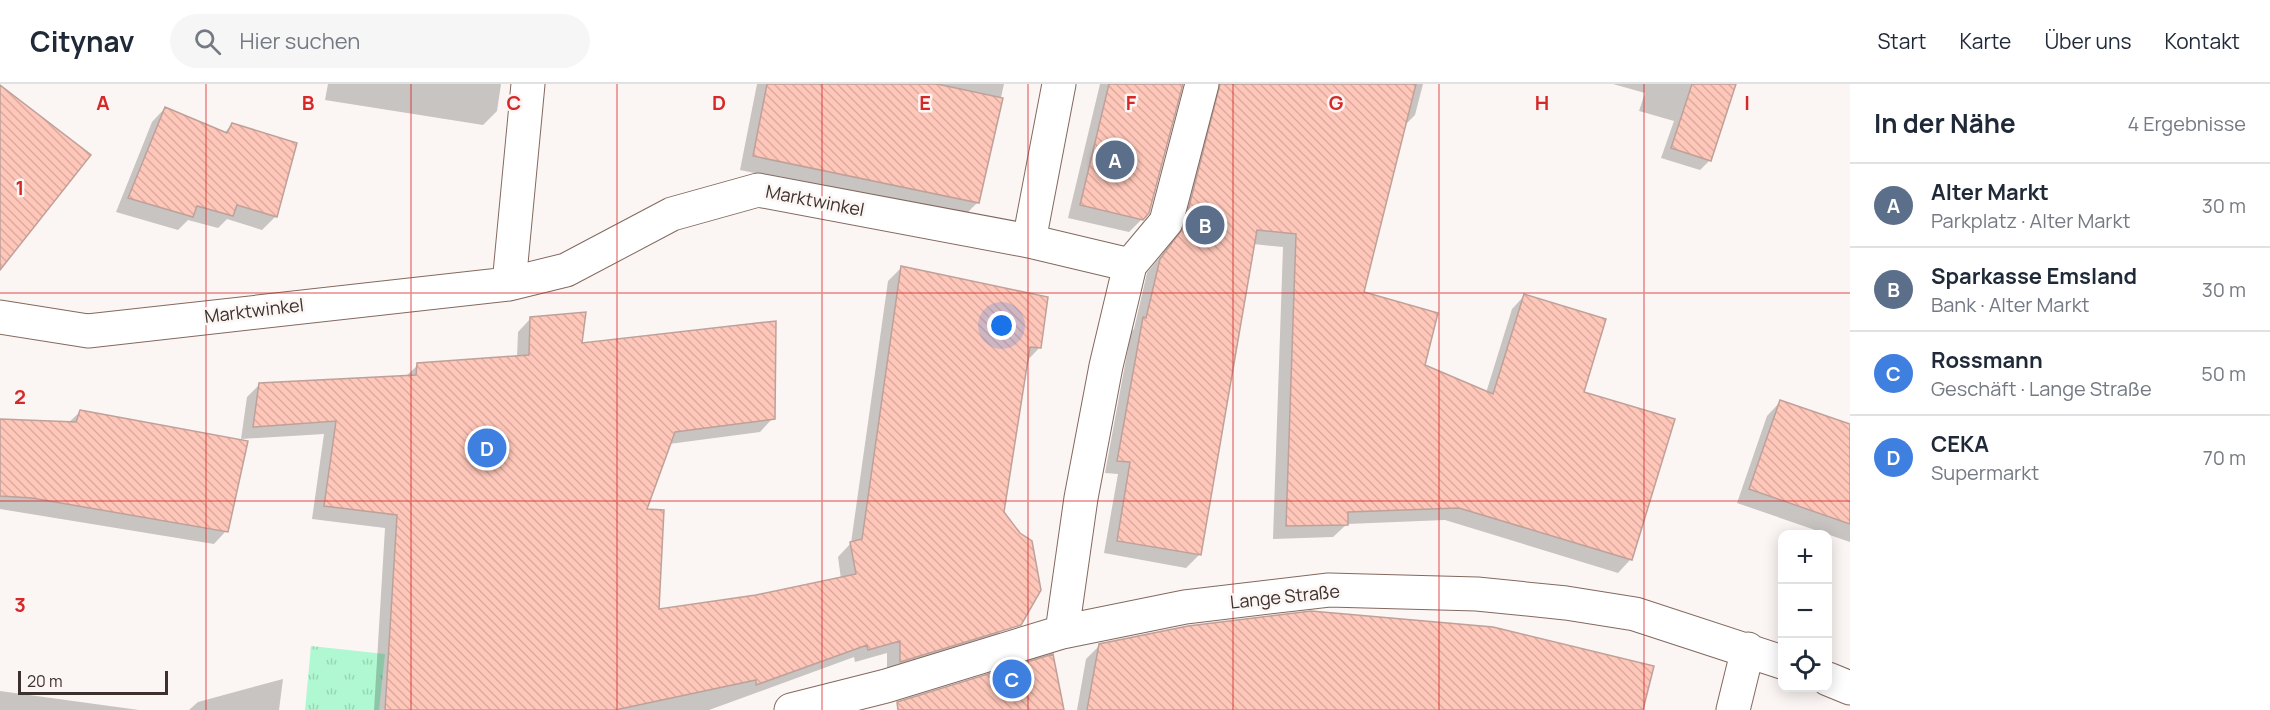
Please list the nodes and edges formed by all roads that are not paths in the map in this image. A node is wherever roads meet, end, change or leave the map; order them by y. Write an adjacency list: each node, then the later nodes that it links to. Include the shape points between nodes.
1 (528, 84): 6 (street)
2 (1059, 84): 4 (street)
3 (1202, 84): 5 (street, via 1166,222)
4 (1029, 241): 5 (street, Marktwinkel); 6 (street, Marktwinkel, via 758,190 672,214 566,270)
5 (1130, 265): 8 (street, via 1081,498)
6 (508, 284): 7 (street, Marktwinkel, via 88,331)
7 (0, 317)
8 (1062, 632): 9 (street, Lange Straße, via 1185,608 1329,590 1477,594 1566,603 1635,614); 13 (street, Lange Straße, via 886,686)
9 (1748, 650): 10 (street, Lange Straße); 14 (street)
10 (1778, 661)
11 (1832, 681): 12 (street)
12 (1850, 688)
13 (791, 710)
14 (1733, 710)

